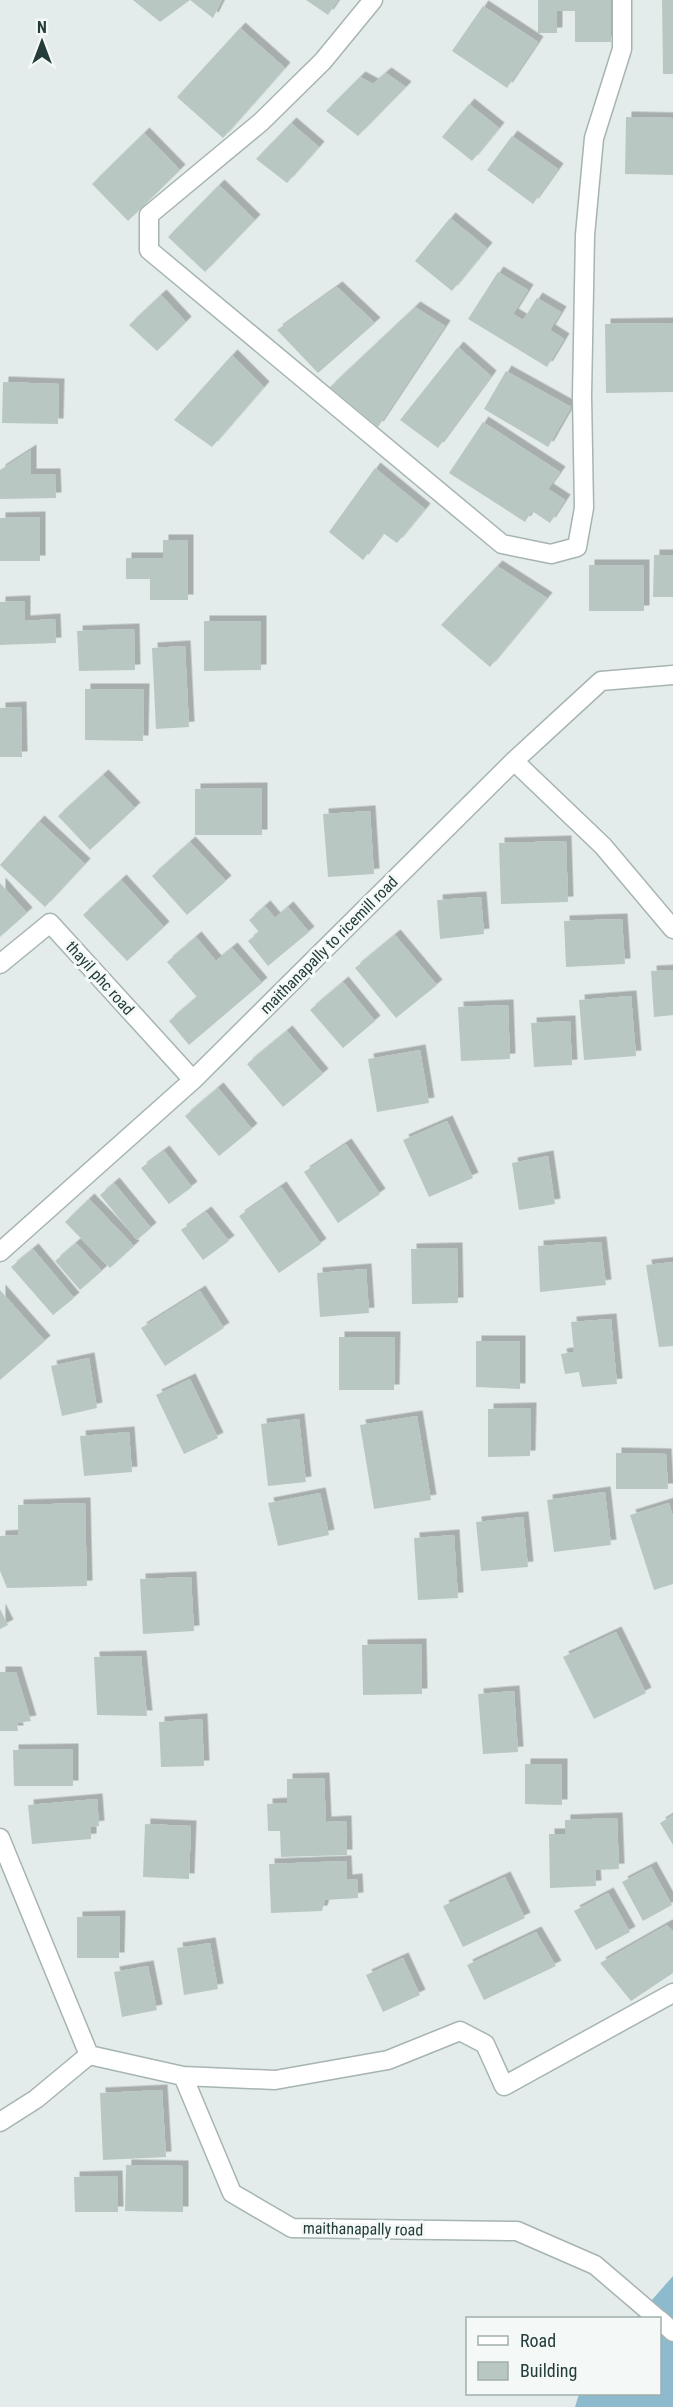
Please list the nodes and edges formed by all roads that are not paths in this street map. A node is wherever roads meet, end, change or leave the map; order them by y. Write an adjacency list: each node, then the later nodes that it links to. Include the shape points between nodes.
1 (373, 0): 2 (street, via 323,61 261,122 149,215 149,250 502,544 551,554 577,547 584,508 585,235 594,138 622,49)
2 (622, 0)
3 (673, 675): 4 (street, maithanapally to ricemill road, via 601,681)
4 (514, 761): 5 (street, via 603,846); 7 (street, maithanapally to ricemill road)
5 (673, 929)
6 (0, 964): 7 (street, thayil phc road, via 50,923)
7 (194, 1080): 8 (street, maithanapally to ricemill road)
8 (0, 1252)
9 (0, 1838): 11 (street)
10 (673, 1993): 12 (street, via 504,2086 485,2044 460,2031 388,2060 275,2080)
11 (89, 2055): 12 (street); 13 (street, via 36,2100)
12 (183, 2076): 14 (street, maithanapally road, via 232,2193 292,2228 517,2231 595,2265)
13 (0, 2122)
14 (656, 2317)
15 (661, 2322): 16 (street, maithanapally road)
16 (673, 2332)

